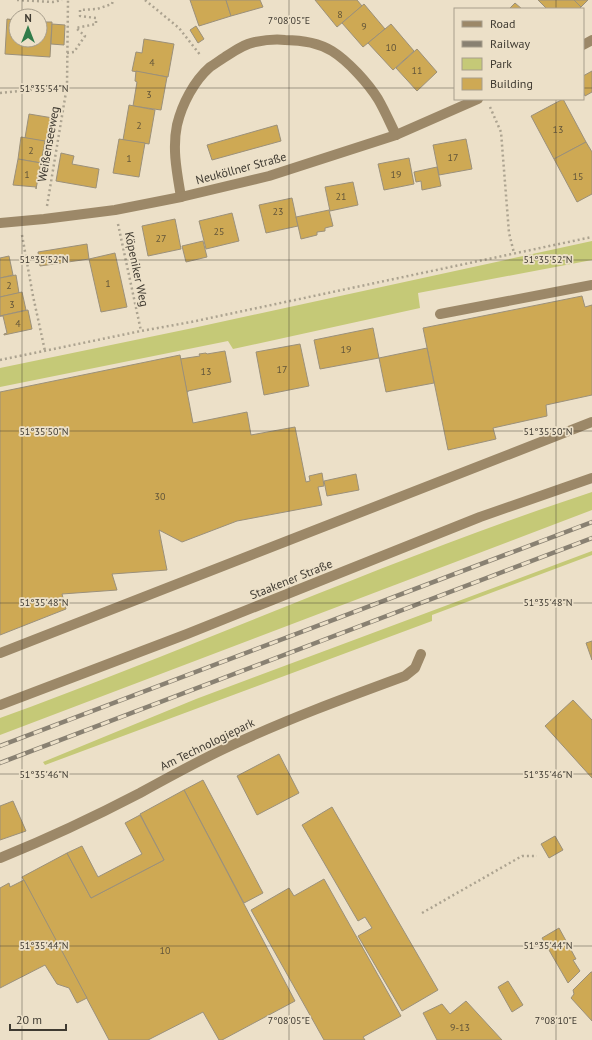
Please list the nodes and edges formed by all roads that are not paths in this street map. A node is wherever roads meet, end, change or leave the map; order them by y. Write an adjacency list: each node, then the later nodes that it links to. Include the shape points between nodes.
1 (476, 100): 2 (street, Neuköllner Straße)
2 (396, 135): 3 (street, Neuköllner Straße, via 269,176); 3 (street, via 378,98 359,75 333,52 300,40 255,42 231,53 210,67 199,79 183,108 175,142 175,162)
3 (181, 197): 4 (street, Neuköllner Straße, via 115,210)
4 (0, 223)
5 (592, 285): 6 (street)
6 (440, 314)
7 (592, 422): 9 (street)
8 (592, 478): 11 (street, Staakener Straße, via 480,518 188,634)
9 (0, 653)
10 (421, 654): 12 (street, Am Technologiepark, via 415,668 405,676 296,717 236,743 95,815)
11 (0, 705)
12 (0, 858)

